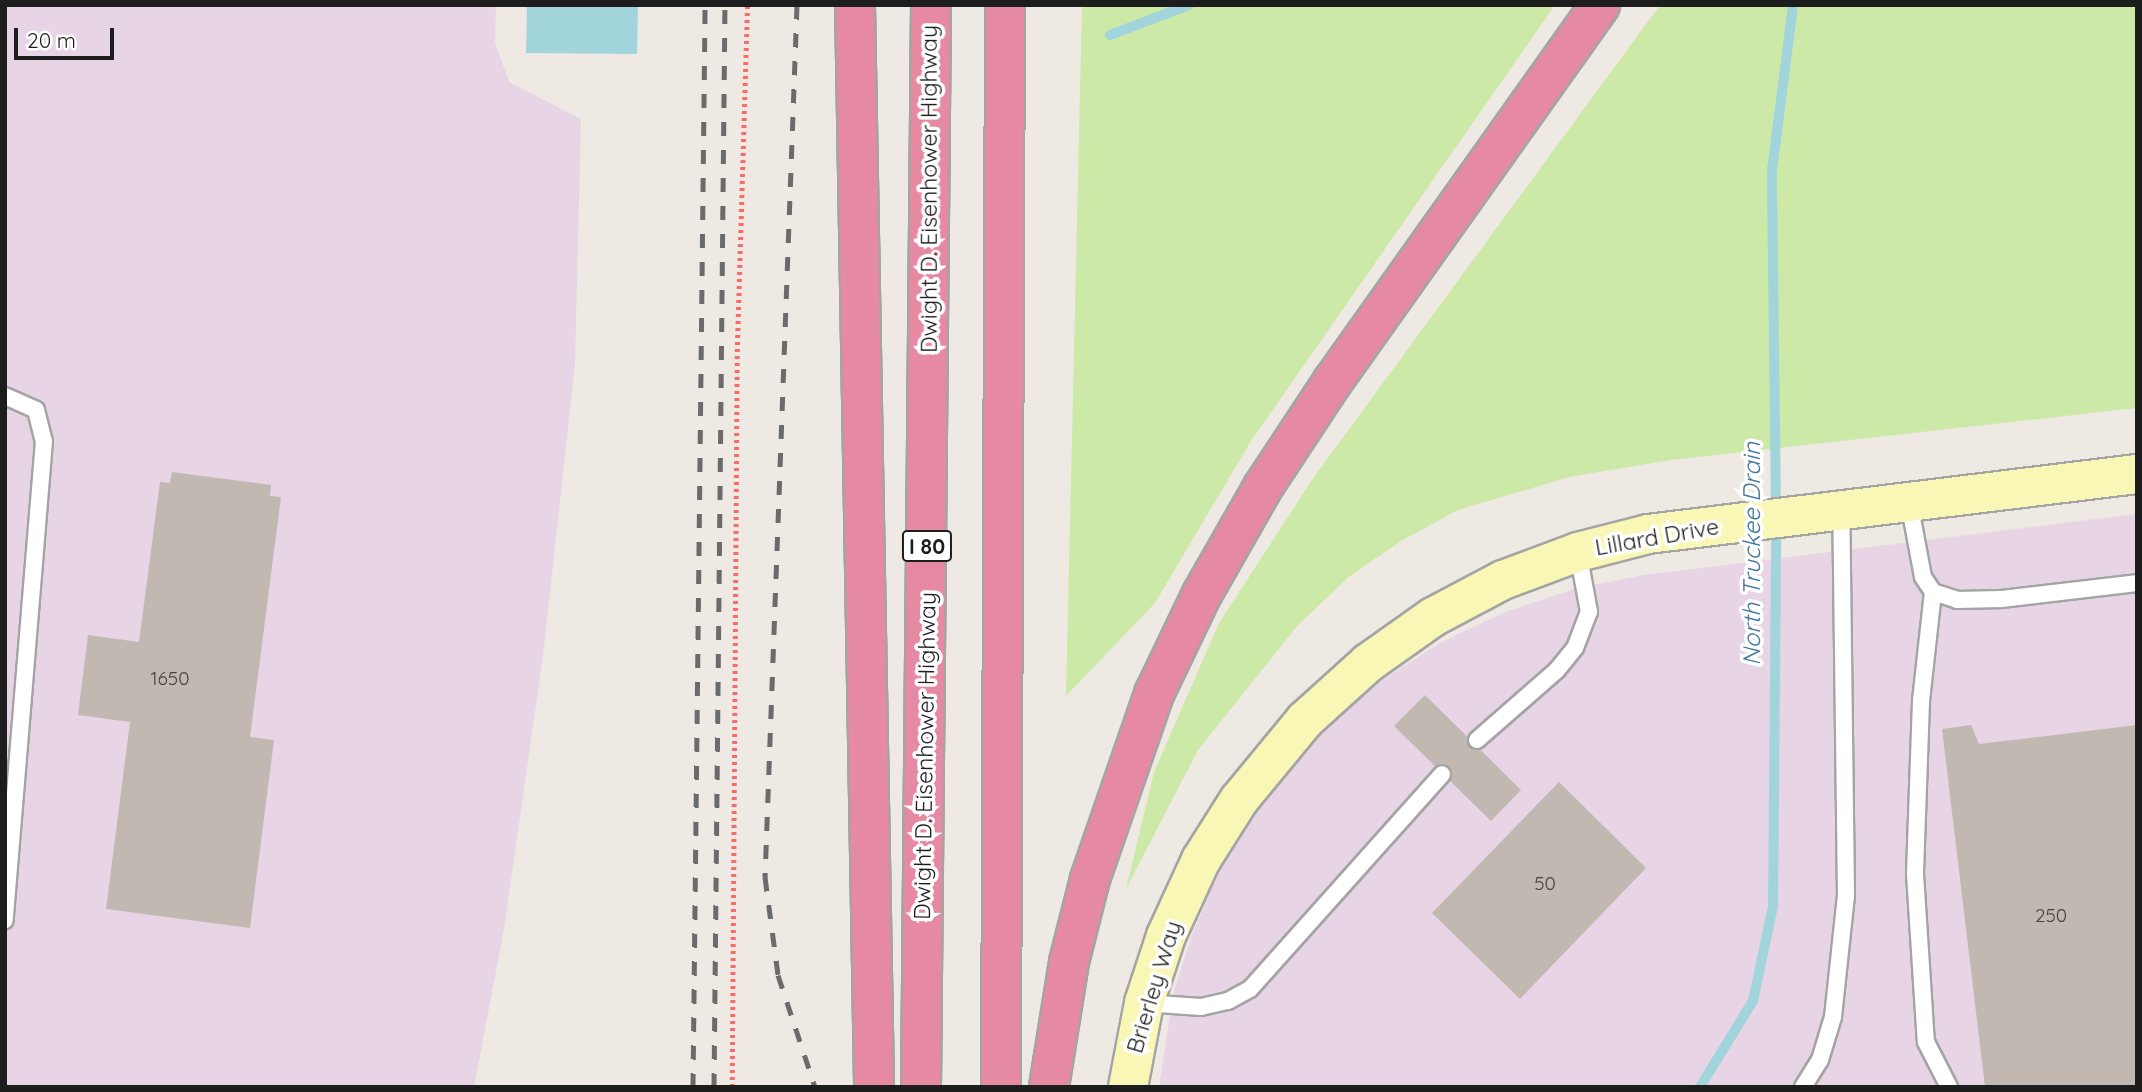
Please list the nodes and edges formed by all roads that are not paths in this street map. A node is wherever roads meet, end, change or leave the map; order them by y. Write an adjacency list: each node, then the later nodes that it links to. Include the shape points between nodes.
1 (855, 5): 17 (highway)
2 (931, 5): 18 (highway, Dwight D. Eisenhower Highway / I 80)
3 (1006, 5): 19 (highway)
4 (1600, 5): 20 (highway, via 1333,381 1263,487 1202,594 1154,694 1090,879 1069,962)
5 (5, 396): 15 (lane, via 36,410 44,441)
6 (2137, 474): 7 (street, Lillard Drive)
7 (1909, 502): 8 (street, Lillard Drive); 11 (lane, via 1923,577)
8 (1826, 512): 9 (street, Lillard Drive, via 1648,534); 22 (lane, via 1846,896 1833,1017 1820,1060)
9 (1578, 552): 12 (lane, via 1589,612 1575,648); 13 (street, Lillard Drive, via 1503,580 1433,617 1368,663)
10 (2137, 583): 11 (lane, via 2001,599 1957,600)
11 (1933, 592): 23 (lane, via 1921,701 1915,874 1926,1042)
12 (1477, 740)
13 (1279, 748): 16 (street, Brierley Way, via 1201,860 1166,936)
14 (1442, 774): 16 (lane, via 1250,989 1228,1001 1201,1007)
15 (5, 920)
16 (1144, 1003): 21 (street, Brierley Way)
17 (874, 1087)
18 (922, 1087)
19 (1001, 1087)
20 (1049, 1087)
21 (1128, 1087)
22 (1803, 1087)
23 (1949, 1087)

